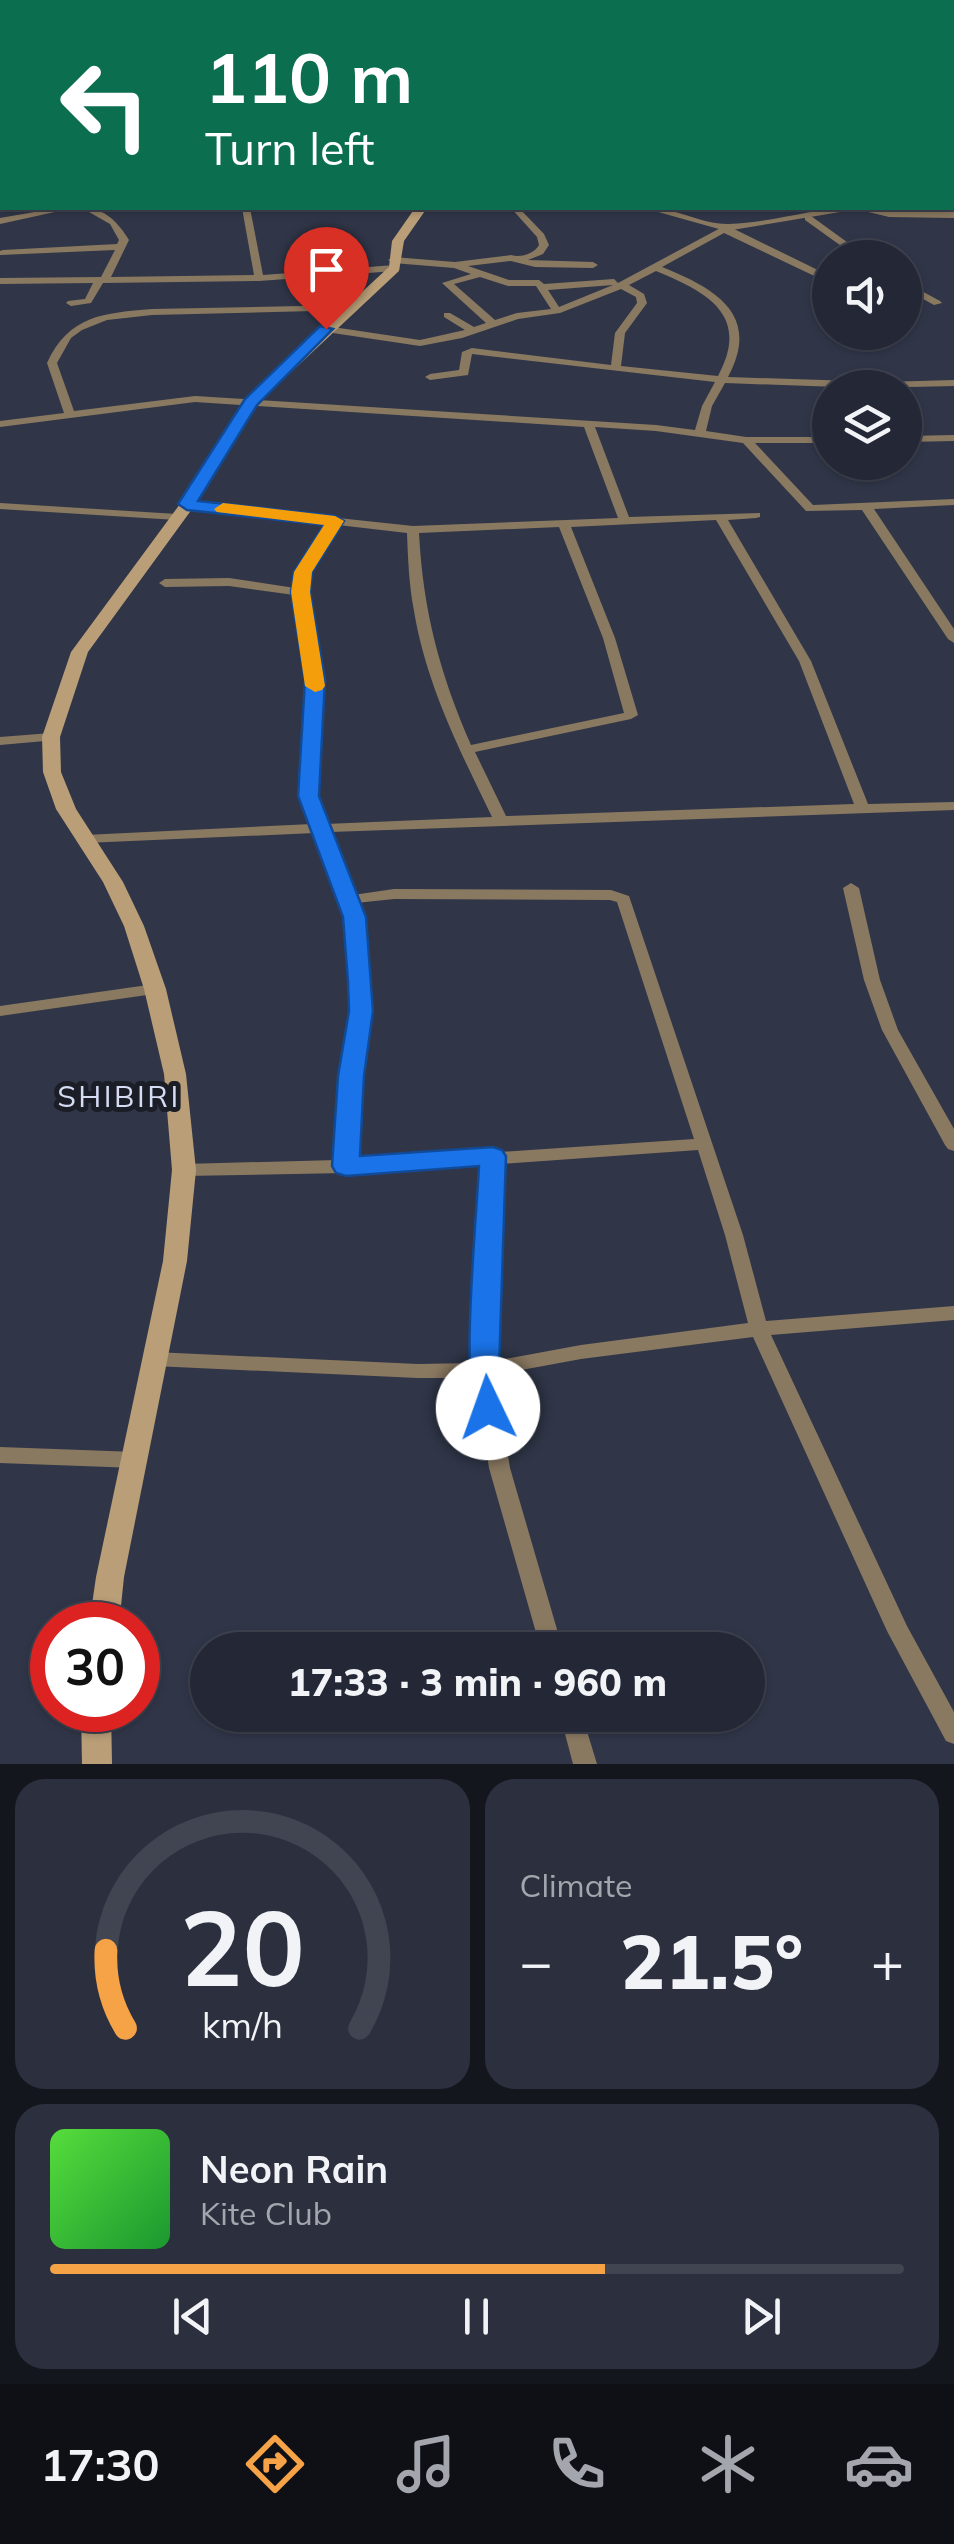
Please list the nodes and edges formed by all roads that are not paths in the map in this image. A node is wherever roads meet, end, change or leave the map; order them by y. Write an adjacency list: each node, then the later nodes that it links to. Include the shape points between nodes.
1 (907, 0): 2 (street)
2 (935, 0)
3 (58, 210): 13 (street)
4 (90, 210): 16 (street, via 114,222 124,240)
5 (246, 210): 25 (street)
6 (420, 210): 19 (main road, via 398,241)
7 (517, 210): 18 (street, via 544,245)
8 (656, 210): 14 (street)
9 (847, 210): 12 (street)
10 (868, 210): 11 (street)
11 (954, 215)
12 (808, 218): 14 (street); 15 (street)
13 (0, 221)
14 (724, 228): 22 (street); 23 (street)
15 (839, 240)
16 (118, 247): 17 (street); 26 (street)
17 (3, 253)
18 (520, 260): 20 (street); 21 (street)
19 (394, 264): 20 (street); 25 (street); 33 (main road)
20 (455, 264): 24 (street)
21 (594, 265)
22 (654, 267): 28 (street); 41 (street, via 716,297 736,325 737,345)
23 (812, 271)
24 (477, 275): 29 (street); 36 (street, via 447,283)
25 (258, 278): 26 (street)
26 (103, 279): 27 (street); 31 (street, via 88,301)
27 (0, 281)
28 (625, 283): 29 (street); 34 (street); 39 (street, via 642,303 620,333)
29 (543, 286): 34 (street)
30 (922, 295): 32 (street)
31 (71, 303)
32 (937, 303)
33 (350, 308): 37 (main road); 44 (street, via 152,312 80,324 52,363)
34 (557, 310): 36 (street)
35 (447, 315): 38 (street)
36 (492, 323): 38 (street)
37 (326, 329): 38 (street, via 420,343); 43 (main road)
38 (471, 330)
39 (616, 369): 40 (street, via 472,351 464,373); 41 (street)
40 (430, 377)
41 (720, 379): 42 (street); 47 (street, via 706,402)
42 (954, 383)
43 (251, 402): 44 (street, via 194,399); 46 (street); 55 (main road)
44 (70, 416): 45 (street)
45 (0, 424)
46 (589, 426): 47 (street); 58 (street)
47 (700, 434): 50 (street)
48 (954, 438): 49 (street)
49 (922, 439)
50 (746, 440): 51 (street); 53 (street, via 804,506)
51 (812, 440)
52 (954, 502): 53 (street)
53 (865, 505): 64 (street)
54 (0, 506): 55 (street)
55 (182, 511): 59 (street); 65 (main road, via 80,652)
56 (756, 515): 57 (street)
57 (721, 518): 58 (street); 69 (street, via 805,662)
58 (624, 519): 60 (street)
59 (335, 521): 61 (street); 63 (street, via 303,572)
60 (564, 524): 61 (street); 67 (street, via 631,715)
61 (413, 530): 67 (street, via 427,650)
62 (165, 583): 63 (street, via 229,582)
63 (300, 592): 71 (street, via 315,680 308,796)
64 (952, 632)
65 (51, 736): 66 (street); 72 (main road, via 52,772)
66 (0, 741)
67 (466, 750): 70 (street)
68 (954, 806): 69 (street)
69 (863, 808): 70 (street)
70 (502, 823): 71 (street)
71 (323, 830): 72 (street); 74 (street)
72 (85, 839): 75 (main road, via 127,911)
73 (851, 888): 78 (street, via 890,1030)
74 (347, 900): 77 (street, via 394,894 624,899); 80 (street, via 361,1011)
75 (155, 989): 76 (street); 81 (main road, via 175,1074)
76 (0, 1011)
77 (703, 1144): 79 (street); 83 (street)
78 (954, 1144)
79 (493, 1156): 80 (street); 85 (street)
80 (346, 1166): 81 (street)
81 (184, 1170): 84 (main road)
82 (954, 1314): 83 (street)
83 (760, 1330): 85 (street); 92 (street, via 898,1632)
84 (154, 1360): 85 (street); 87 (main road)
85 (484, 1370): 89 (street, via 500,1470)
86 (0, 1455): 87 (street)
87 (136, 1460): 88 (main road)
88 (107, 1602)
89 (547, 1632)
90 (96, 1732): 93 (main road)
91 (576, 1732): 94 (street)
92 (954, 1734)
93 (97, 1764)
94 (585, 1764)

